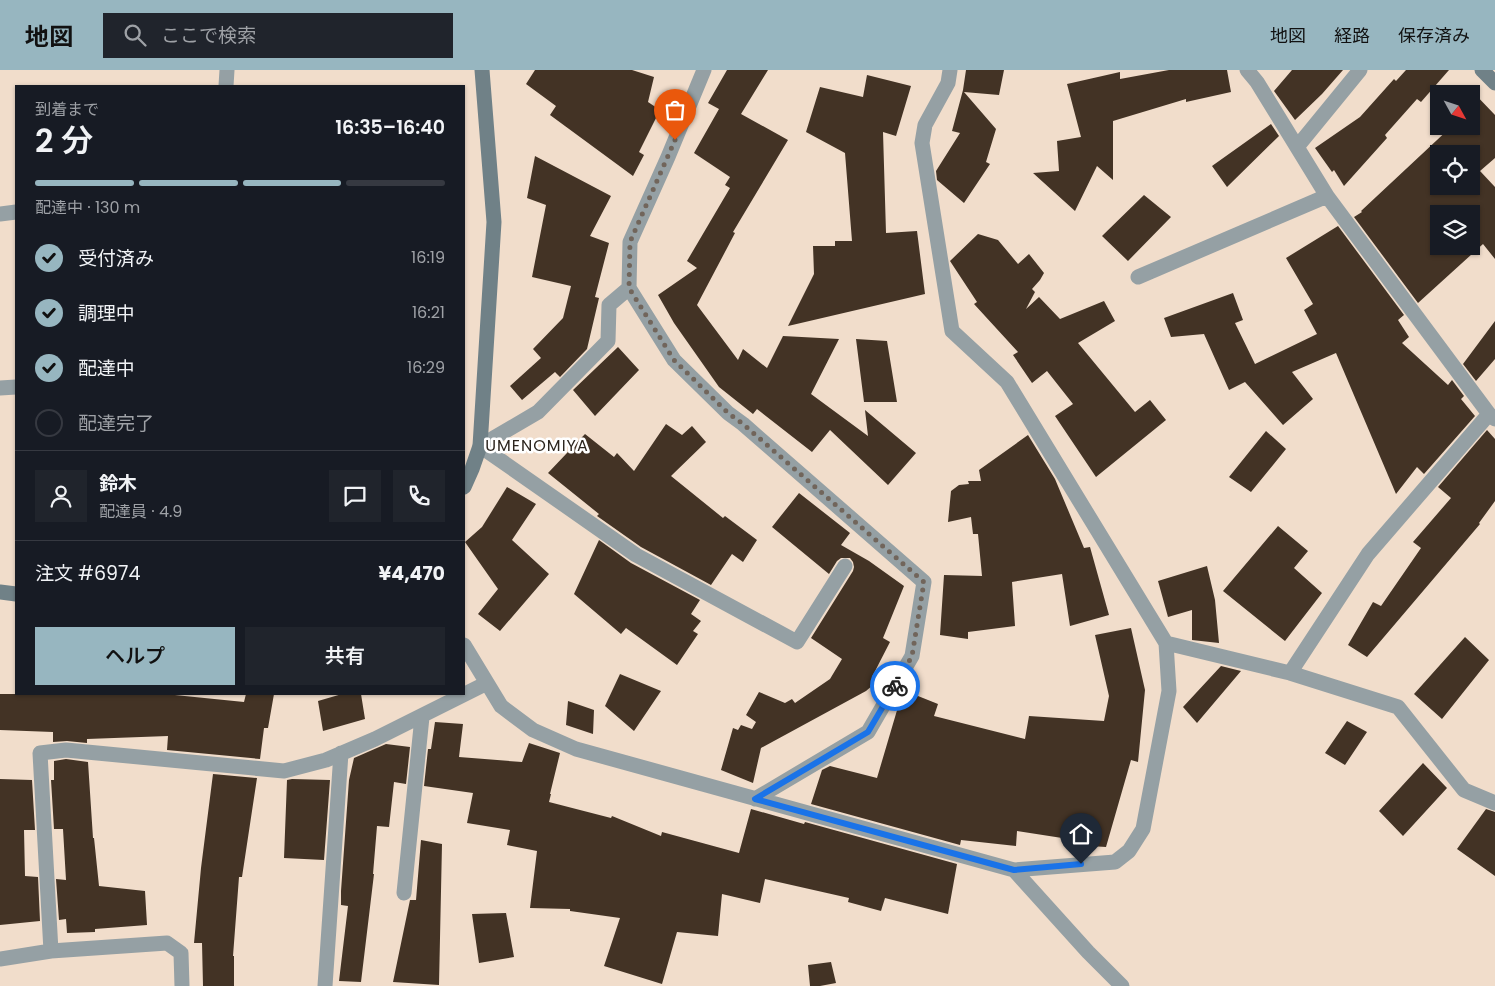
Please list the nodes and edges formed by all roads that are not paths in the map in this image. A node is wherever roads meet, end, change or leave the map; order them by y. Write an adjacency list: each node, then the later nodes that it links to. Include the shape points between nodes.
1 (227, 70): 9 (street)
2 (482, 70): 19 (street, via 494,222)
3 (704, 70): 15 (street, via 630,242)
4 (1247, 70): 10 (street)
5 (1360, 70): 10 (street)
6 (1482, 70): 8 (street)
7 (949, 76): 24 (street, via 925,125 922,143 952,332 1007,382)
8 (1495, 83)
9 (226, 85)
10 (1296, 146): 11 (street)
11 (1327, 196): 14 (street); 18 (street)
12 (15, 212): 13 (street)
13 (0, 214)
14 (1138, 277)
15 (629, 288): 19 (street, via 609,305 608,341 538,412); 30 (street, via 674,360 728,413 924,582 912,656 868,732)
16 (15, 387): 17 (street)
17 (0, 388)
18 (1492, 417): 26 (street, via 1368,554)
19 (480, 446): 20 (street); 21 (street, via 636,556 797,642)
20 (465, 485)
21 (845, 566)
22 (0, 592): 23 (street)
23 (15, 594)
24 (1166, 643): 26 (street); 32 (street, via 1169,691 1143,829 1129,851 1115,862)
25 (465, 647): 27 (street)
26 (1290, 673): 31 (street, via 1398,707 1464,790)
27 (487, 684): 28 (street); 30 (street, via 501,706 534,730 576,750)
28 (422, 717): 29 (street); 33 (street)
29 (341, 753): 34 (street, via 284,771 66,750 40,753); 37 (street)
30 (755, 799): 32 (street)
31 (1495, 803)
32 (1014, 870): 38 (street)
33 (404, 893)
34 (51, 951): 35 (street); 36 (street, via 166,943 181,953)
35 (0, 959)
36 (182, 986)
37 (325, 986)
38 (1122, 986)

